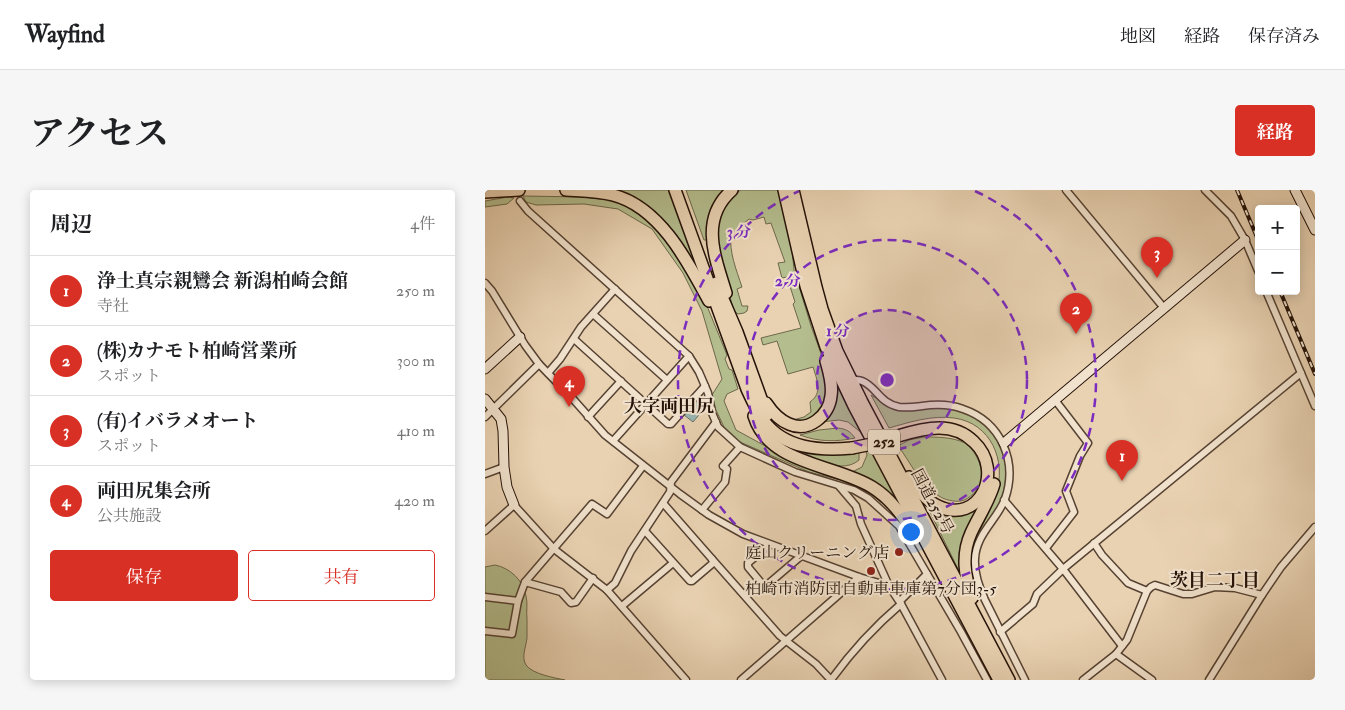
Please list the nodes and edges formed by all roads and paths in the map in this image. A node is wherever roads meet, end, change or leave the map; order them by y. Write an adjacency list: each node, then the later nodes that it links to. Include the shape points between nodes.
1 (566, 190): 21 (highway, via 613,195 648,213 685,261)
2 (675, 190): 21 (highway)
3 (682, 190): 21 (highway)
4 (732, 190): 21 (highway, via 715,213 712,228)
5 (784, 190): 14 (highway, 国道252号 / 252)
6 (793, 190): 29 (highway, 国道252号 / 252, via 820,302)
7 (1066, 190): 19 (street)
8 (1205, 190): 13 (street, via 1231,216)
9 (1295, 190): 12 (street)
10 (485, 192): 11 (highway)
11 (519, 196): 17 (street, via 528,211)
12 (1315, 230)
13 (1245, 240): 15 (street); 19 (street)
14 (797, 247): 33 (highway, via 809,307 832,385 830,401 819,419 808,425 795,426 771,410); 78 (highway, 国道252号 / 252, via 812,307 834,365)
15 (1255, 264)
16 (485, 283): 22 (street)
17 (615, 289): 20 (street); 24 (street)
18 (1268, 295): 28 (street)
19 (1164, 308): 35 (street)
20 (593, 314): 23 (street); 30 (street)
21 (732, 334): 33 (highway)
22 (520, 337): 25 (street); 26 (street)
23 (573, 338): 27 (street); 31 (street)
24 (689, 356): 30 (street); 32 (street)
25 (539, 364): 27 (street); 38 (street)
26 (485, 369)
27 (548, 373): 40 (street)
28 (1301, 373): 37 (street); 58 (street)
29 (850, 378): 42 (highway, via 907,475 924,496 939,506 954,510 968,507 980,498 987,486 988,464 982,450 971,438 939,428); 44 (street, via 862,381 887,402 901,407 950,405 976,414); 84 (highway, 国道252号 / 252)
30 (667, 380): 36 (street)
31 (621, 381): 36 (street); 40 (street)
32 (705, 386): 36 (street, via 671,424); 41 (street)
33 (752, 388): 42 (highway, bridge, via 763,420 785,440 802,446 833,449 872,444); 78 (highway, via 755,420 768,439 802,460 873,487 894,505)
34 (485, 399): 38 (street)
35 (1055, 400): 44 (street); 60 (street, via 1088,443 1066,490 1074,512)
36 (646, 404): 43 (street)
37 (1315, 406)
38 (494, 409): 39 (street); 47 (street, via 501,419)
39 (485, 417)
40 (588, 417): 43 (street)
41 (716, 422): 45 (street); 50 (street, via 671,482)
42 (897, 433): 84 (highway, via 932,422 957,425 977,435 991,455 995,469 994,485 970,534 965,570 973,601)
43 (613, 441): 46 (street)
44 (1003, 443): 51 (street, via 1009,466)
45 (740, 448): 49 (street, via 795,472); 54 (street, via 723,466 727,469 725,482)
46 (643, 466): 50 (street); 61 (street, via 607,514 592,504)
47 (504, 467): 48 (street); 53 (street)
48 (485, 474)
49 (839, 484): 66 (street, via 868,498 899,526); 70 (street, via 856,506)
50 (671, 488): 52 (street); 54 (street)
51 (1004, 500): 60 (street); 80 (street, via 983,533 975,559 979,586)
52 (663, 503): 57 (street); 63 (street)
53 (514, 505): 56 (street); 61 (street)
54 (702, 510): 59 (street)
55 (1315, 527): 73 (street)
56 (485, 531)
57 (645, 531): 64 (street); 71 (street, via 615,583)
58 (1094, 543): 65 (street); 72 (street, via 1128,583)
59 (769, 545): 62 (street); 62 (street, via 748,564 763,585)
60 (1046, 548): 65 (street)
61 (554, 549): 68 (street); 69 (street)
62 (801, 556): 67 (street)
63 (712, 559): 64 (street, via 712,564 692,581); 81 (street)
64 (673, 563): 77 (street)
65 (1063, 569): 80 (street, via 1037,594 1033,604); 82 (street)
66 (927, 574): 76 (street); 89 (street)
67 (859, 577): 70 (street); 81 (street)
68 (593, 578): 69 (street, via 576,602 571,603 561,592); 71 (street)
69 (525, 582): 75 (street)
70 (889, 586): 76 (street)
71 (607, 590): 77 (street)
72 (1147, 591): 73 (street, via 1155,585 1183,594 1235,588); 82 (street)
73 (1261, 595): 93 (street)
74 (485, 597): 75 (street)
75 (518, 601): 79 (street, via 512,634)
76 (900, 602): 87 (street, via 849,655); 88 (street)
77 (622, 606): 85 (street)
78 (961, 607): 84 (highway, 国道252号 / 252)
79 (485, 631)
80 (1001, 632): 90 (street)
81 (786, 641): 86 (street); 87 (street)
82 (1122, 646): 83 (street)
83 (1116, 654): 91 (street); 92 (street)
84 (1004, 677)
85 (686, 680)
86 (741, 680)
87 (831, 680)
88 (942, 680)
89 (987, 680)
90 (1025, 680)
91 (1083, 680)
92 (1152, 680)
93 (1209, 680)

